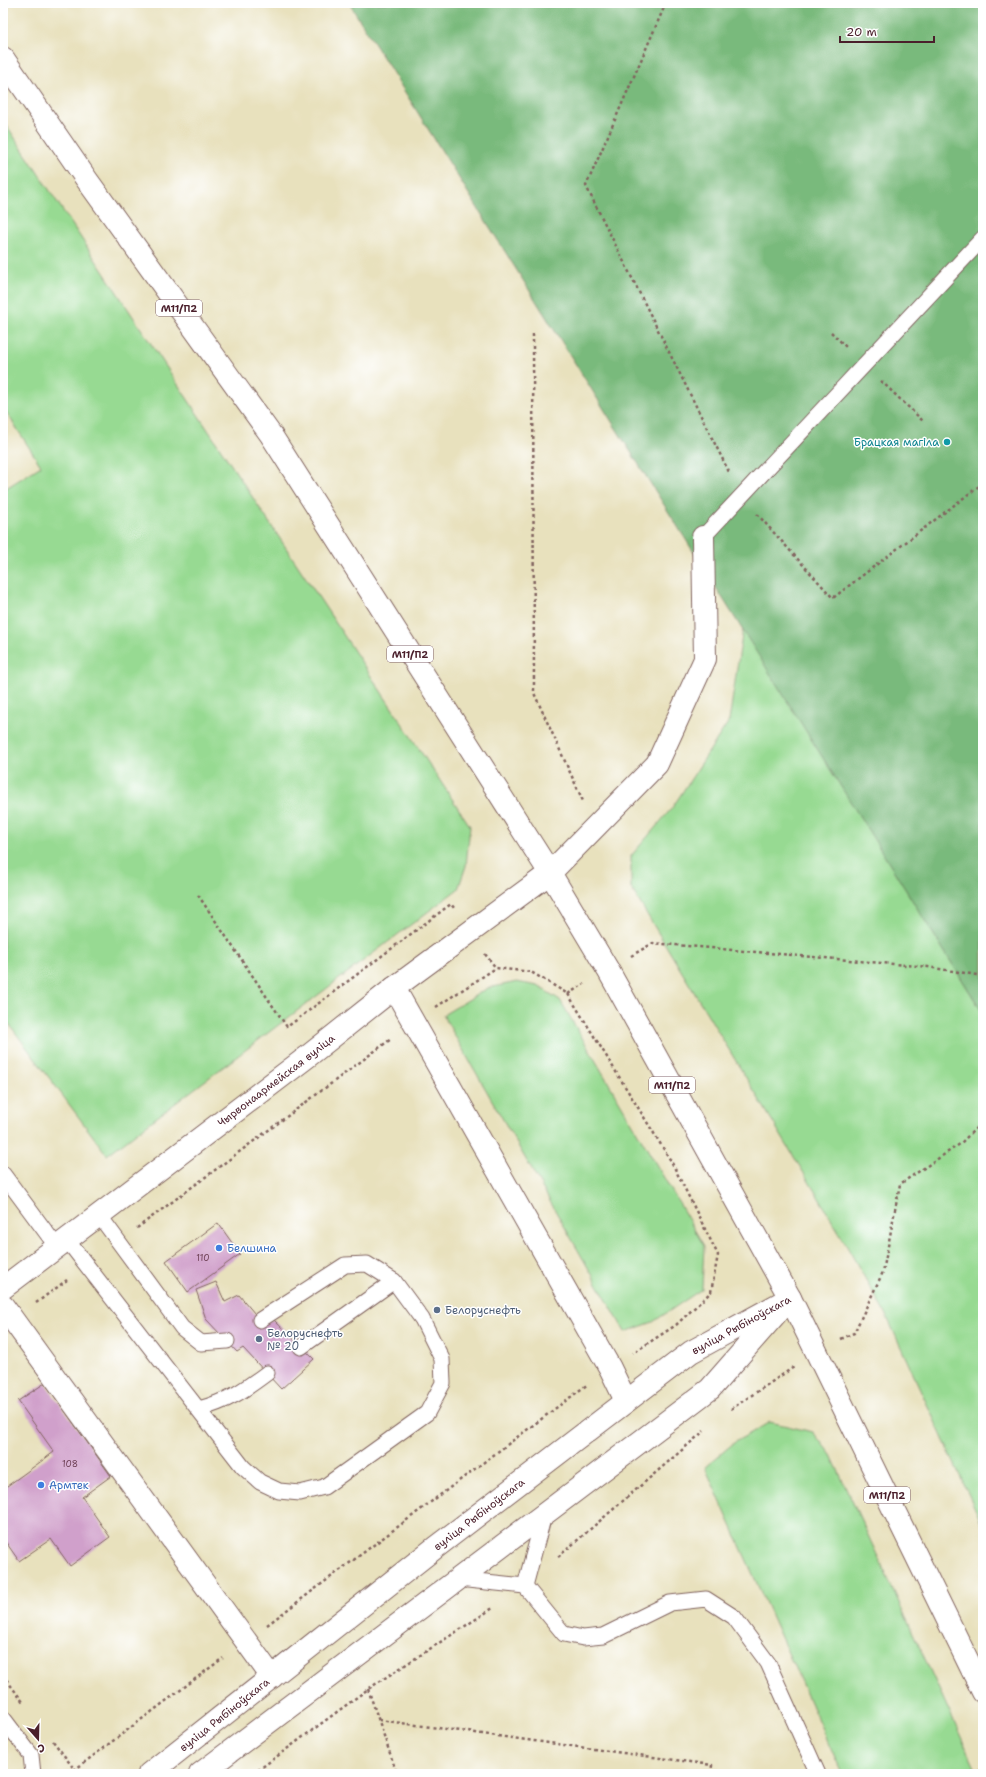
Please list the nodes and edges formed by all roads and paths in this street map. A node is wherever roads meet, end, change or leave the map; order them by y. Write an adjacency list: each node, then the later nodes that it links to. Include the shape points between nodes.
1 (666, 3): 8 (path, via 586,186)
2 (3, 58): 11 (main road, М11/П2, via 87,180 271,435)
3 (983, 238): 5 (lane)
4 (533, 334): 10 (path, via 534,693)
5 (865, 365): 6 (path); 8 (lane)
6 (923, 420)
7 (983, 483): 8 (path, via 833,598)
8 (741, 497): 9 (lane)
9 (703, 537): 10 (main road, Чырвонаармейская вуліца, via 705,659 657,764)
10 (595, 827): 11 (main road, Чырвонаармейская вуліца)
11 (550, 873): 15 (main road, Чырвонаармейская вуліца); 26 (main road, М11/П2, via 608,970)
12 (198, 895): 17 (path)
13 (653, 943): 14 (path, via 928,966)
14 (983, 976)
15 (394, 988): 16 (main road); 20 (main road, Чырвонаармейская вуліца)
16 (414, 1022): 21 (path); 32 (main road); 32 (path, via 496,968 530,972 568,994 671,1161 718,1255 710,1292 676,1325)
17 (287, 1027)
18 (983, 1121): 29 (path, via 960,1144 900,1184 883,1272)
19 (3, 1174): 22 (lane)
20 (99, 1215): 21 (lane); 22 (main road, Чырвонаармейская вуліца)
21 (118, 1242): 30 (lane, via 182,1328 201,1343)
22 (62, 1243): 23 (lane); 25 (main road, Чырвонаармейская вуліца)
23 (87, 1266): 27 (path); 35 (lane)
24 (394, 1281): 28 (lane, via 367,1264 345,1265); 31 (lane); 35 (lane, via 422,1319 442,1359 443,1383 427,1414 324,1487 300,1493 280,1491 260,1482 243,1467)
25 (3, 1288)
26 (790, 1298): 34 (main road, вуліца Рыбіноўскага, via 691,1352); 36 (main road, вуліца Рыбіноўскага, via 710,1389); 42 (main road, М11/П2)
27 (8, 1313): 39 (main road)
28 (260, 1320)
29 (854, 1332)
30 (227, 1341)
31 (301, 1347)
32 (610, 1368): 34 (main road); 39 (path)
33 (267, 1373): 35 (lane, via 240,1393 220,1403)
34 (626, 1401): 40 (main road, вуліца Рыбіноўскага)
35 (199, 1409)
36 (544, 1515): 37 (main road, вуліца Рыбіноўскага); 38 (lane)
37 (458, 1579): 38 (lane); 49 (main road, вуліца Рыбіноўскага)
38 (525, 1586): 52 (lane, via 564,1634 583,1638 603,1636 670,1603 706,1600 734,1617 768,1663)
39 (246, 1641): 40 (main road); 47 (path)
40 (272, 1677): 48 (main road, вуліца Рыбіноўскага)
41 (368, 1689): 44 (path)
42 (983, 1692)
43 (3, 1718): 46 (lane, via 31,1755)
44 (379, 1720): 50 (path); 51 (path, via 712,1765)
45 (983, 1769): 53 (path)
46 (33, 1774)
47 (68, 1774)
48 (149, 1774)
49 (200, 1774)
50 (396, 1774)
51 (711, 1774)
52 (818, 1774)
53 (972, 1774)

